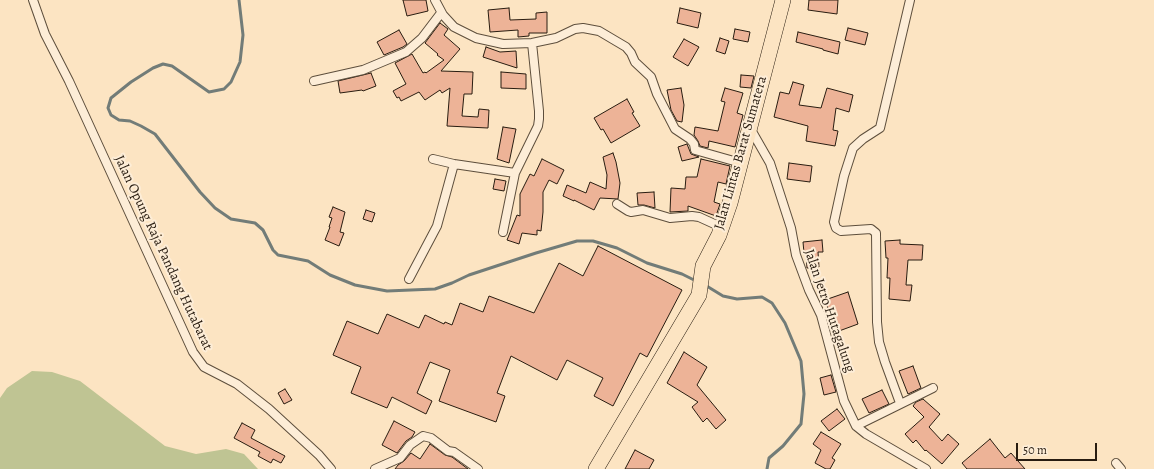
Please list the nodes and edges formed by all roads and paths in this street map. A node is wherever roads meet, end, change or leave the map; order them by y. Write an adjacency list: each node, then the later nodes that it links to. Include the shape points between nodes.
1 (33, 0): 20 (street, Jalan Opung Raja Pandang Hutabarat, via 45,34 193,352 204,368 238,384 269,409)
2 (435, 0): 5 (street)
3 (783, 0): 8 (highway, Jalan Lintas Barat Sumatera)
4 (910, 0): 18 (street, via 880,128 853,148 834,222 836,228 841,230 871,229 876,233 879,342)
5 (441, 13): 6 (street, via 454,27 476,38 503,44); 7 (street, via 422,38 406,52 363,70)
6 (532, 43): 10 (street, via 556,38 579,28 599,31 626,47 635,62 651,77 675,129 690,139 695,150); 12 (street, via 540,111 538,126)
7 (314, 81)
8 (749, 127): 10 (highway, Jalan Lintas Barat Sumatera); 19 (street, Jalan Jetro Hutagalung, via 770,163 791,228 796,255 821,316 844,401)
9 (433, 159): 11 (street)
10 (741, 163): 14 (highway, Jalan Lintas Barat Sumatera)
11 (454, 164): 12 (street); 16 (street, via 436,226)
12 (516, 173): 15 (street)
13 (617, 204): 14 (street, via 631,212 643,210 670,218 699,217)
14 (722, 227): 23 (highway, Jalan Lintas Barat Sumatera, via 703,266 699,295)
15 (503, 232)
16 (409, 278)
17 (933, 388): 18 (street)
18 (900, 403): 19 (street)
19 (856, 426): 24 (street, Jalan Jetro Hutagalung)
20 (331, 469)
21 (375, 469): 22 (street, via 400,458 410,445 423,436 454,452)
22 (478, 469)
23 (596, 469)
24 (926, 469)

